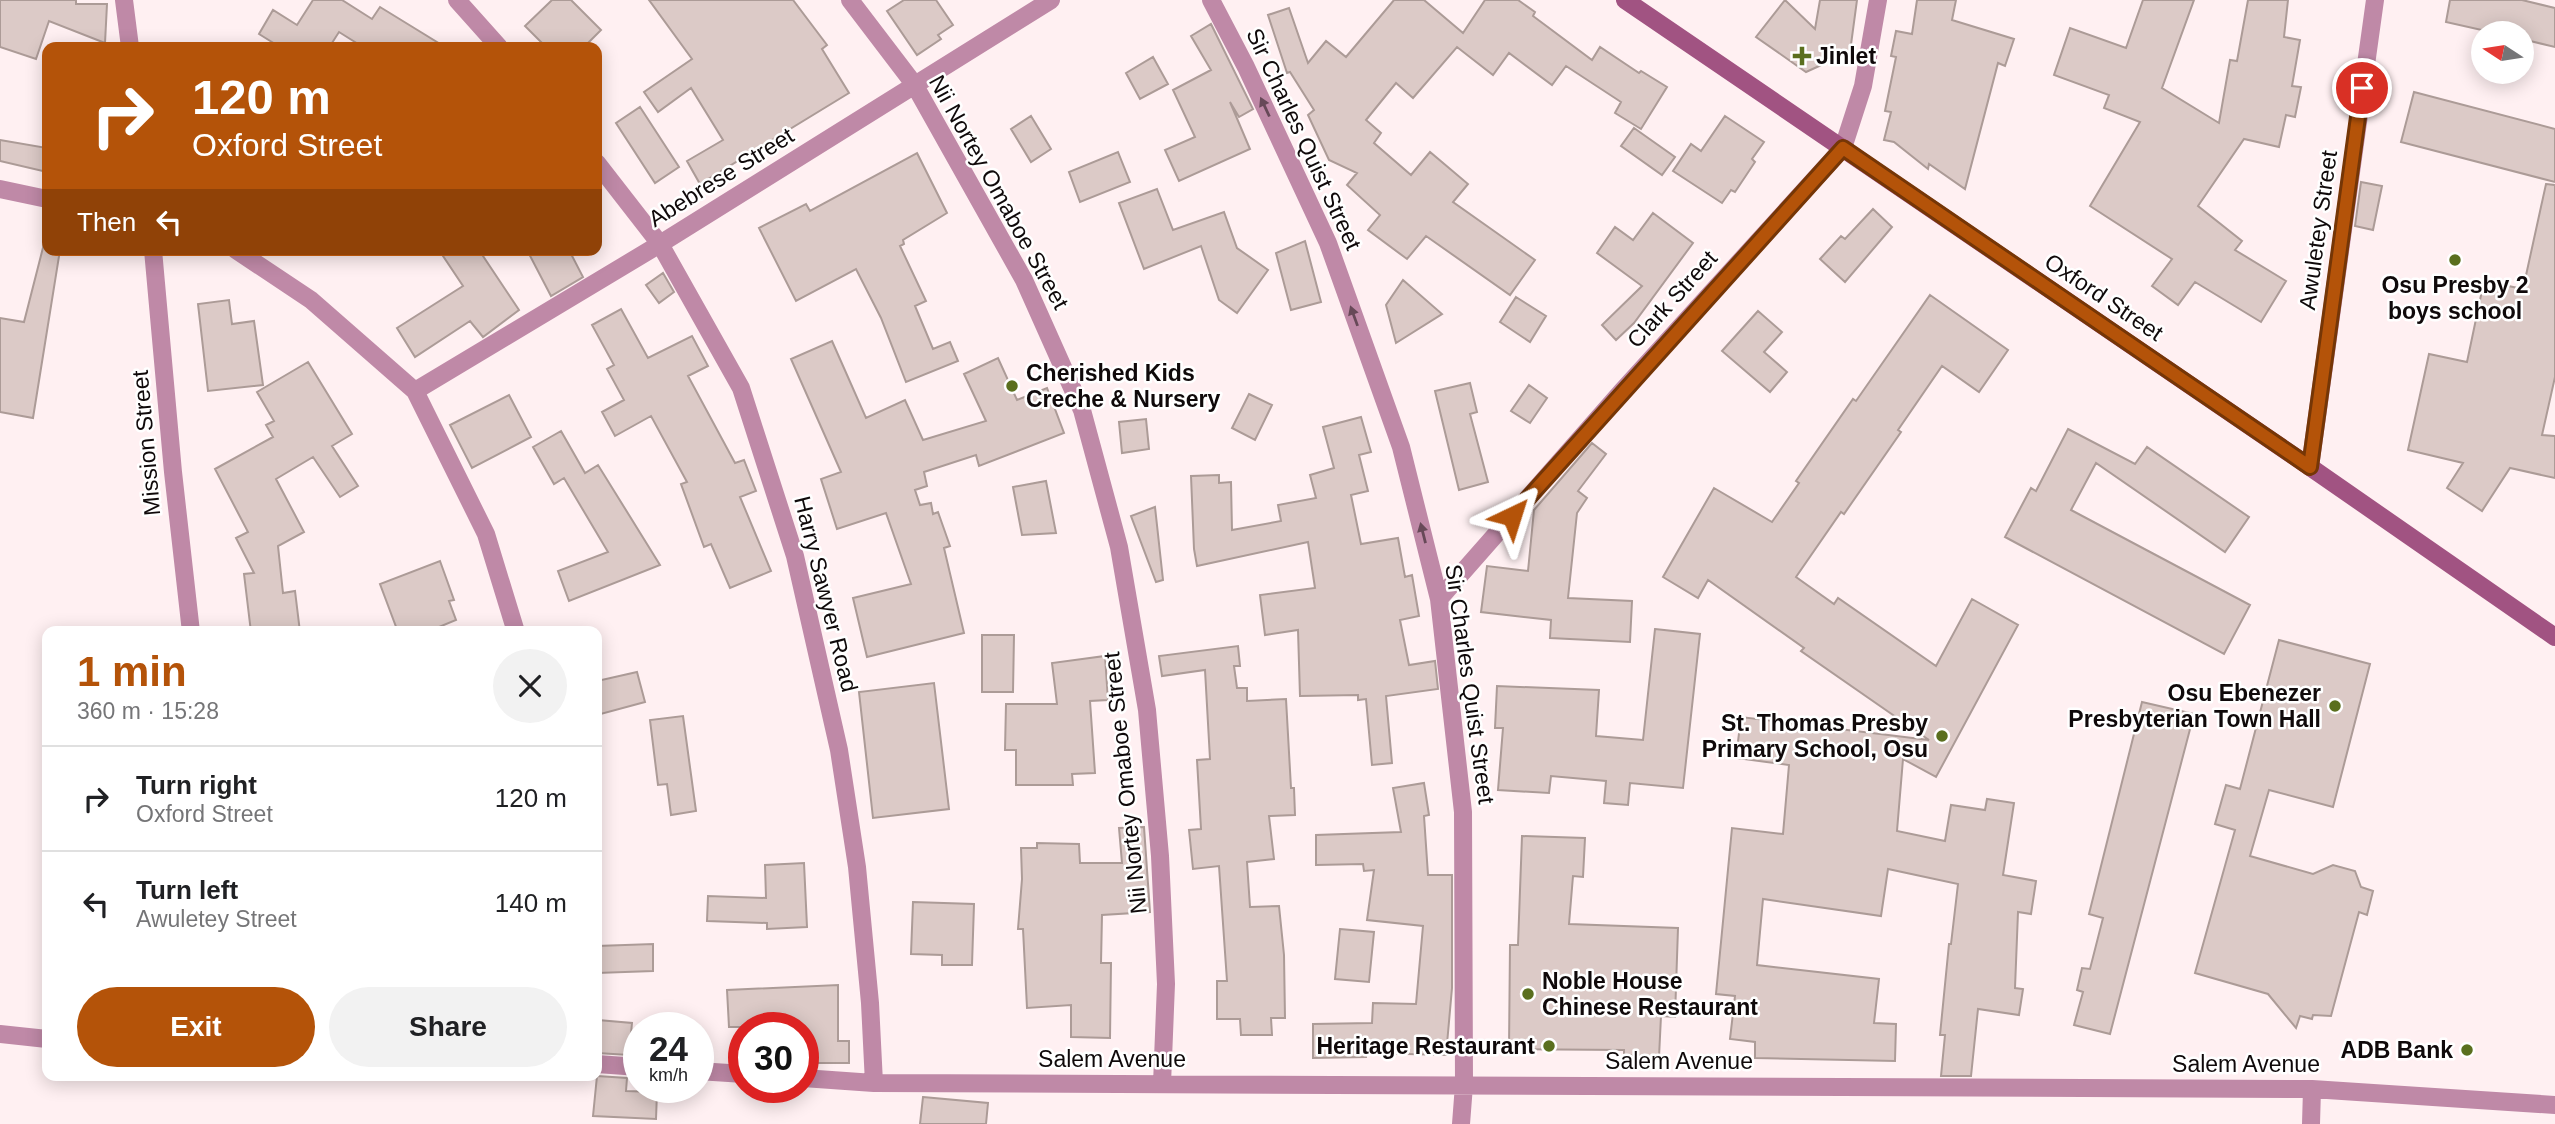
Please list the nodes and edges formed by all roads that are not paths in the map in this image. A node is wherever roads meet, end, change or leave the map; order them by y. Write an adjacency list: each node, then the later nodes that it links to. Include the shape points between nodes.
1 (124, 0): 9 (street)
2 (457, 0): 10 (street)
3 (850, 0): 11 (street, Nii Nortey Omaboe Street)
4 (1051, 0): 11 (street, Abebrese Street)
5 (1211, 0): 21 (street, Sir Charles Quist Street, one-way to 5, via 1401,447 1328,243)
6 (1625, 0): 12 (main road, Oxford Street)
7 (1878, 0): 12 (street, Clark Street, via 1864,86)
8 (2375, 0): 20 (street, Awuletey Street)
9 (129, 42)
10 (495, 42)
11 (914, 84): 16 (street, Abebrese Street); 31 (street, Nii Nortey Omaboe Street, via 1024,280 1082,410 1119,547 1147,710 1160,856 1166,984)
12 (1843, 148): 20 (main road, Oxford Street); 21 (street, Clark Street)
13 (602, 169): 16 (street, Harry Sawyer Road)
14 (0, 189): 15 (street)
15 (42, 198)
16 (660, 244): 19 (street, Abebrese Street); 30 (street, Harry Sawyer Road, via 741,388 795,556 839,750 855,854)
17 (154, 256): 22 (street, Mission Street)
18 (245, 256): 19 (street, via 311,300)
19 (415, 391): 23 (street, via 486,534)
20 (2310, 467): 24 (main road, Oxford Street)
21 (1439, 599): 32 (street, Sir Charles Quist Street, via 1463,812)
22 (190, 626)
23 (514, 626)
24 (2555, 637)
25 (0, 1034): 26 (street)
26 (42, 1038)
27 (602, 1064): 28 (street)
28 (623, 1066)
29 (819, 1079): 30 (street, Salem Avenue)
30 (874, 1083): 31 (street, Salem Avenue)
31 (1162, 1084): 32 (street, Salem Avenue)
32 (1464, 1085): 33 (street, Salem Avenue); 35 (street, Sir Charles Quist Street)
33 (2312, 1088): 34 (street, Salem Avenue); 36 (street)
34 (2555, 1105)
35 (1461, 1124)
36 (2311, 1124)

